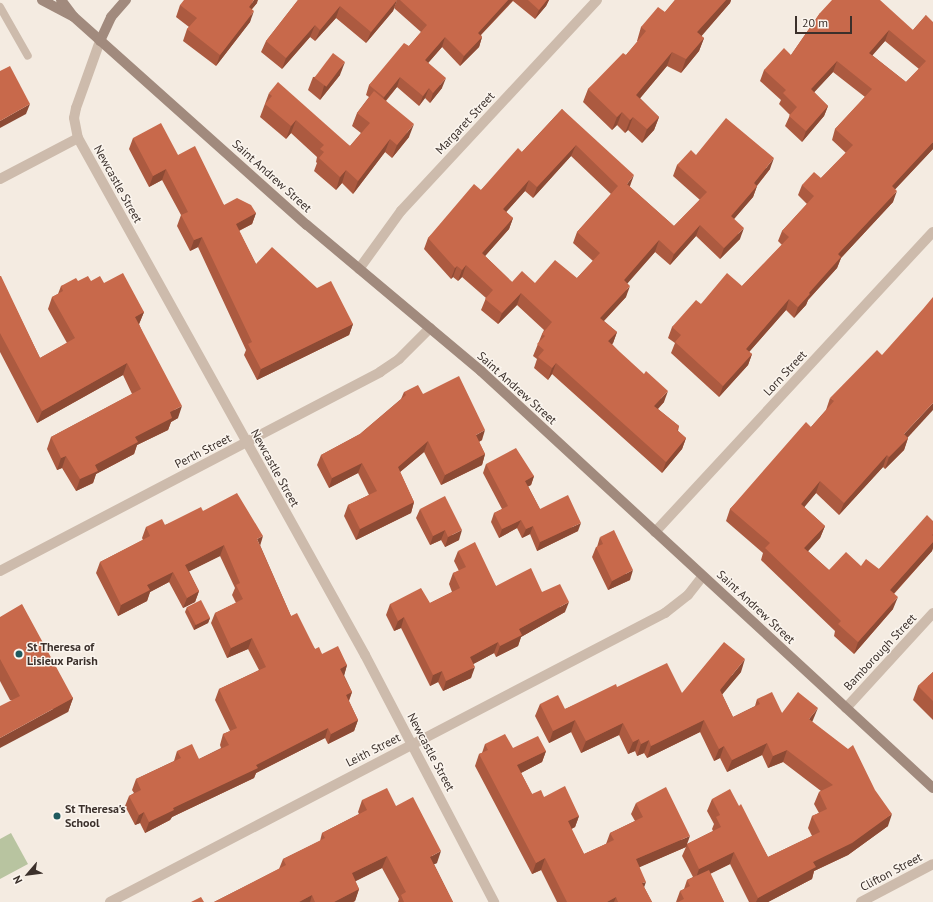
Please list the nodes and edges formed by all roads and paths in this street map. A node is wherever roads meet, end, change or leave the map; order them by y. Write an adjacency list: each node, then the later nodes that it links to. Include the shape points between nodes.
1 (42, 0): 6 (street, Saint Andrew Street)
2 (62, 0): 6 (street, Saint Andrew Street)
3 (126, 0): 7 (street, via 111,17)
4 (597, 0): 12 (street, Margaret Street, via 401,211)
5 (0, 6): 8 (lane)
6 (74, 18): 7 (street, Saint Andrew Street)
7 (100, 41): 9 (street, Newcastle Street, via 75,113); 12 (street, Saint Andrew Street)
8 (28, 56)
9 (78, 138): 10 (street); 14 (street, Newcastle Street)
10 (0, 179)
11 (933, 232): 15 (street, Lorn Street)
12 (359, 269): 13 (street, Saint Andrew Street)
13 (430, 328): 14 (street, Perth Street, via 390,366); 15 (street, Saint Andrew Street, via 481,371)
14 (247, 443): 16 (street, Perth Street); 20 (street, Newcastle Street)
15 (655, 532): 17 (street, Saint Andrew Street)
16 (0, 571)
17 (703, 576): 19 (street, Saint Andrew Street); 20 (street, Leith Street, via 688,595 665,613)
18 (933, 614): 19 (street, Bamborough Street)
19 (846, 708): 21 (street, Saint Andrew Street)
20 (412, 745): 23 (street, Leith Street); 24 (street, Newcastle Street)
21 (933, 788)
22 (933, 864): 25 (street, Clifton Street)
23 (110, 902)
24 (494, 902)
25 (861, 902)

